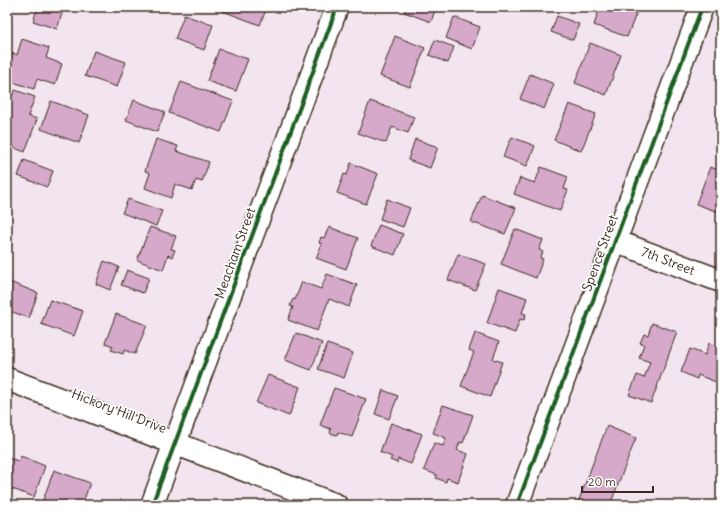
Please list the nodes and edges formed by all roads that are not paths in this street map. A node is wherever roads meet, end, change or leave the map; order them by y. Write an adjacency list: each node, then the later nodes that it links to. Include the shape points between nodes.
1 (337, 7): 6 (street, Meacham Street)
2 (702, 7): 3 (street, Spence Street)
3 (615, 241): 4 (street, 7th Street); 9 (street, Spence Street)
4 (721, 281)
5 (7, 379): 6 (street, Hickory Hill Drive)
6 (175, 444): 7 (street, Meacham Street); 8 (street, Hickory Hill Drive)
7 (152, 505)
8 (336, 505)
9 (517, 505)

